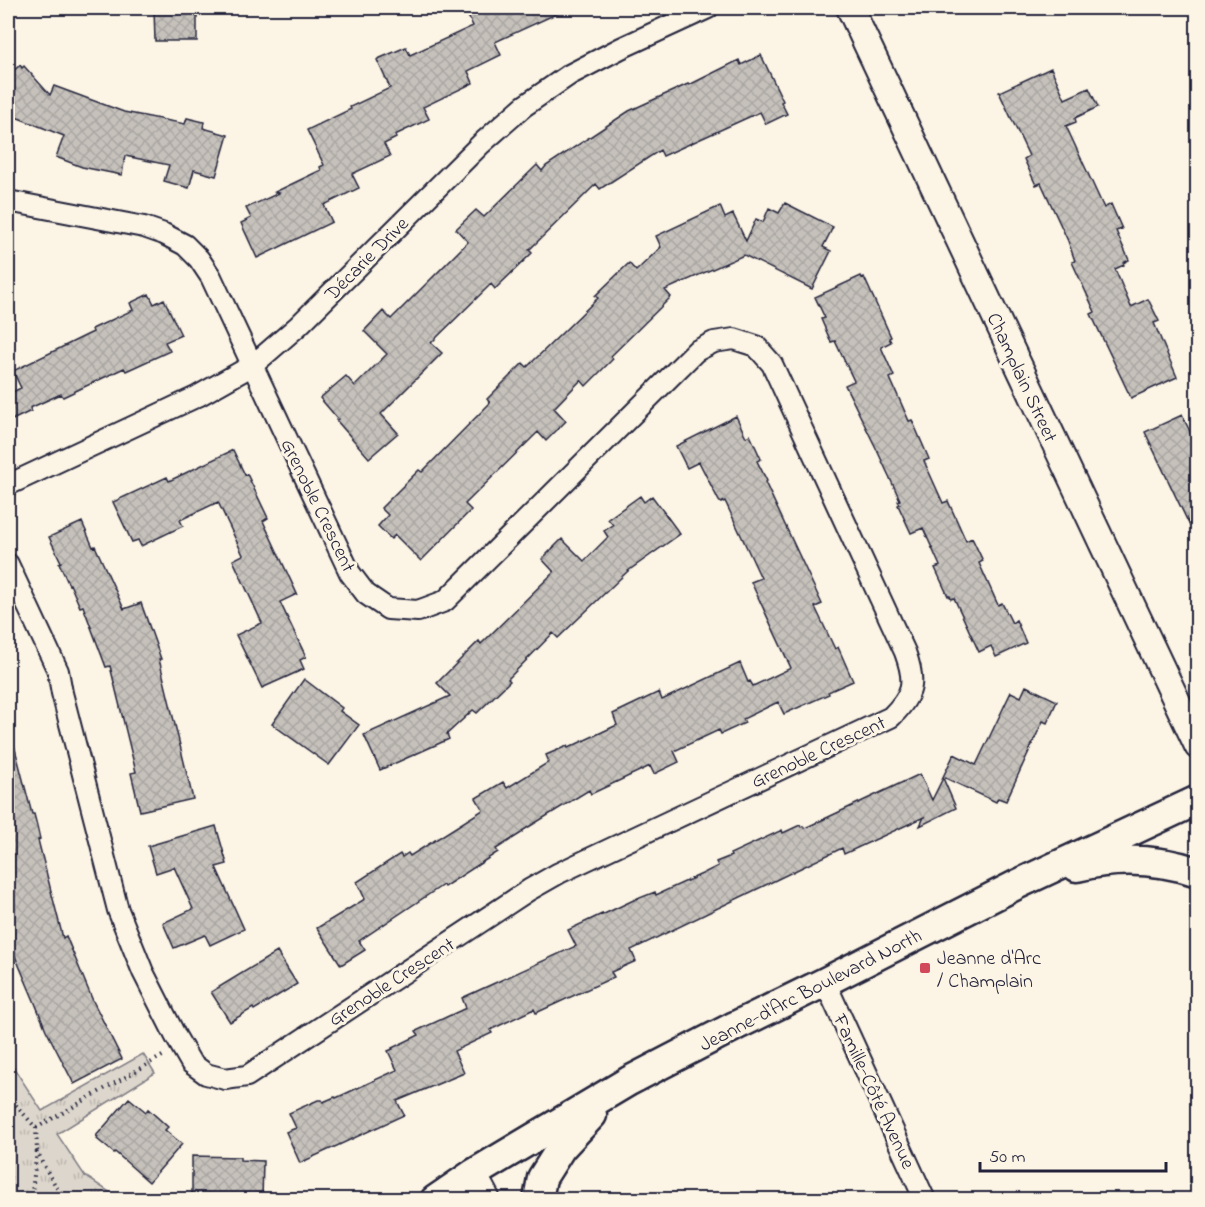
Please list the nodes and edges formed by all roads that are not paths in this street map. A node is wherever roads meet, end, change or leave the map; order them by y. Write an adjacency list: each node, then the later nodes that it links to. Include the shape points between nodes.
1 (708, 8): 4 (street, Décarie Drive, via 569,75 524,106 298,326)
2 (850, 8): 7 (street, Champlain Street)
3 (8, 201): 4 (street, Grenoble Crescent, via 144,227 185,244 211,277)
4 (253, 364): 5 (street, Décarie Drive, via 198,396); 6 (street, Grenoble Crescent, via 350,573 366,594 388,609 418,611 445,600 696,351 714,342 734,339 756,346 772,364 905,652 912,688 891,717 559,873 247,1076 225,1079 206,1074 191,1063 143,972 118,910 58,671)
5 (8, 485)
6 (8, 564)
7 (1197, 746)
8 (1197, 800): 10 (main road, Jeanne-d'Arc Boulevard North)
9 (1197, 872): 10 (main road, via 1178,865 1114,861 1083,865)
10 (1018, 884): 11 (main road, Jeanne-d'Arc Boulevard North)
11 (825, 982): 12 (main road, Jeanne-d'Arc Boulevard North); 17 (street, Famille-Côté Avenue)
12 (629, 1082): 13 (main road, Jeanne-d'Arc Boulevard North); 16 (main road, via 561,1148 542,1178)
13 (473, 1174): 14 (main road, Jeanne-d'Arc Boulevard North); 15 (street)
14 (435, 1200)
15 (487, 1200)
16 (538, 1200)
17 (925, 1200)

